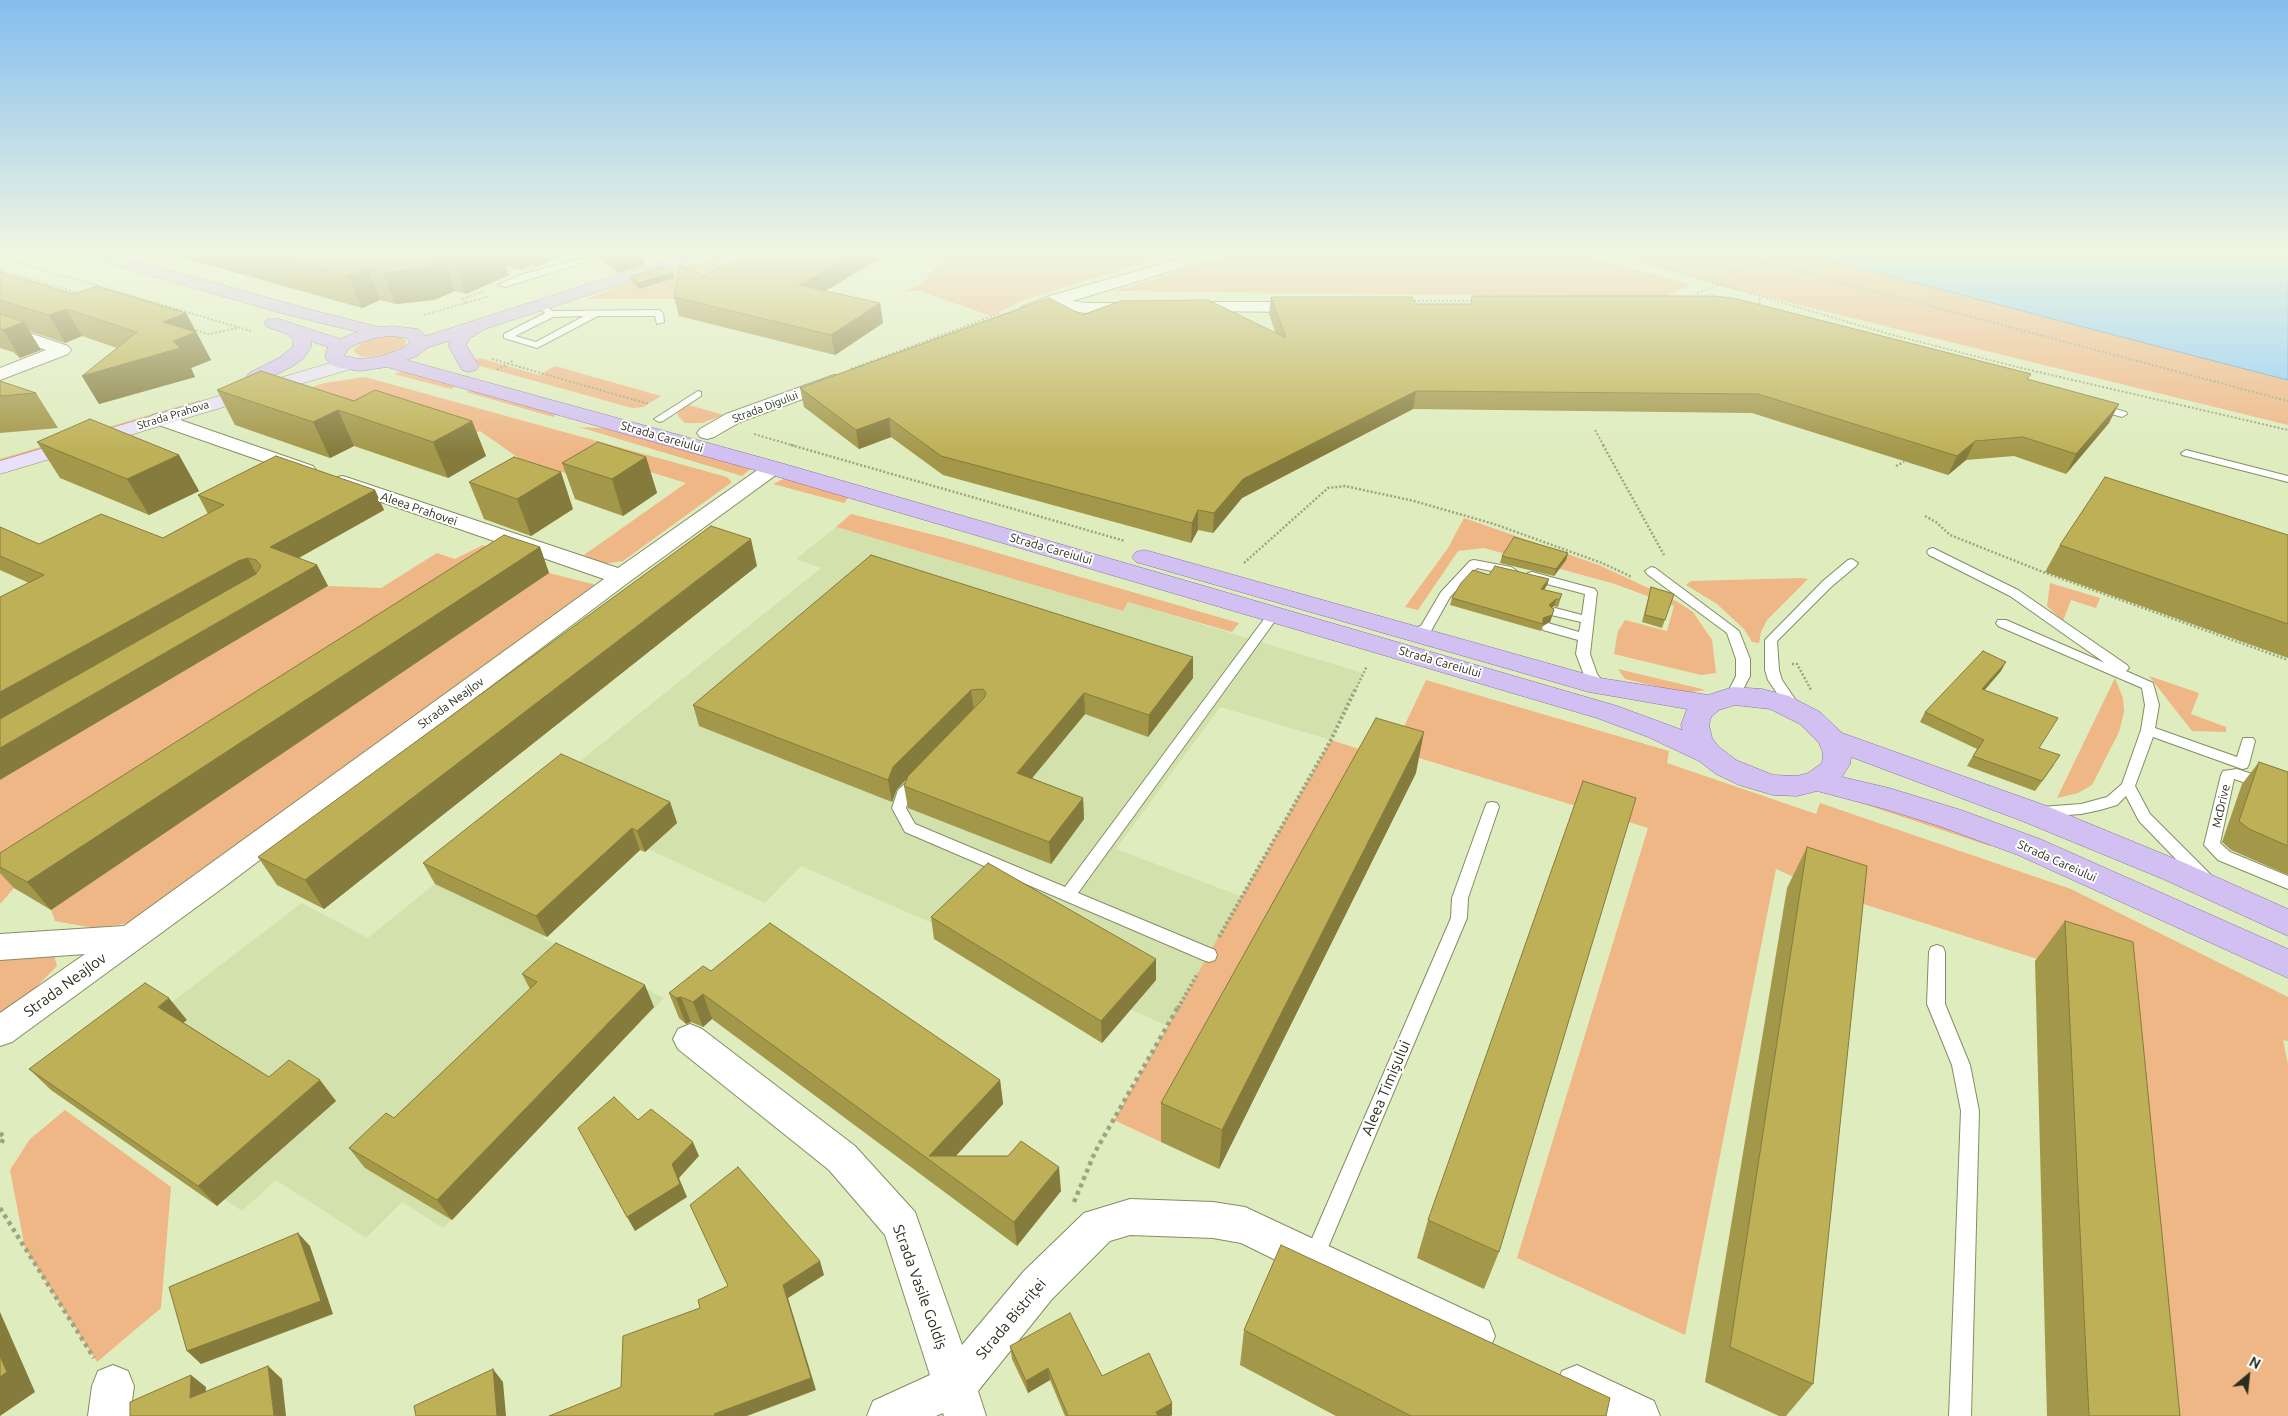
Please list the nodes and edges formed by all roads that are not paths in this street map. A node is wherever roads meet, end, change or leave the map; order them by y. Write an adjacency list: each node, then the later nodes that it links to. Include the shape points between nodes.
1 (265, 321): 9 (main road)
2 (335, 321): 10 (main road)
3 (460, 321): 11 (main road)
4 (494, 321): 7 (main road)
5 (529, 321): 6 (lane, via 507,336 538,345)
6 (584, 321)
7 (480, 324): 11 (main road); 14 (main road, via 463,335 457,345)
8 (0, 328): 15 (street, via 62,350)
9 (294, 330): 12 (main road); 17 (main road, via 302,340 302,347 296,355)
10 (378, 332): 11 (main road); 12 (main road, via 364,335)
11 (415, 336): 13 (main road); 14 (main road, Strada Careiului)
12 (341, 354): 13 (main road, via 360,365); 17 (street, Strada Prahova); 22 (street, Strada Prahova)
13 (387, 362): 27 (main road, Strada Careiului)
14 (478, 362): 21 (main road, Strada Careiului)
15 (0, 374)
16 (851, 375): 23 (street, Strada Digului, via 733,418)
17 (256, 377): 25 (street, Strada Prahova)
18 (698, 394): 21 (lane)
19 (2084, 404): 20 (lane)
20 (2122, 414)
21 (665, 415): 23 (main road, Strada Careiului)
22 (160, 419): 26 (street, Strada Prahova); 32 (street, Aleea Prahovei)
23 (714, 429): 36 (main road, Strada Careiului)
24 (2186, 453): 28 (lane)
25 (0, 456)
26 (0, 468)
27 (773, 468): 32 (street, Strada Neajlov); 33 (main road, Strada Careiului)
28 (2288, 479)
29 (1933, 552): 38 (lane, via 2014,593)
30 (1852, 563): 40 (lane, via 1771,640 1775,680)
31 (1656, 575): 39 (lane, via 1733,631 1743,659 1743,676)
32 (621, 577): 55 (street, Strada Neajlov)
33 (1274, 614): 44 (main road, Strada Careiului, via 1607,712 1658,730); 53 (lane)
34 (2002, 623): 38 (lane)
35 (1586, 624): 35 (lane, via 1553,616); 36 (lane, via 1591,592 1474,564 1446,595 1426,628); 37 (lane, via 1583,654)
36 (1409, 633): 37 (main road, Strada Careiului)
37 (1599, 686): 39 (main road, Strada Careiului)
38 (2148, 686): 41 (lane, via 2152,705)
39 (1721, 700): 40 (main road, via 1762,698); 44 (main road, via 1698,713 1695,725 1698,740)
40 (1794, 708): 42 (main road, via 1823,729)
41 (2148, 730): 43 (lane, via 2242,764); 47 (lane)
42 (1832, 740): 46 (main road, via 1837,753 1836,764 1829,774); 50 (main road)
43 (2248, 741)
44 (1709, 754): 46 (main road, via 1726,767 1773,785 1797,786)
45 (931, 766): 53 (lane, via 903,794 899,808 910,828)
46 (1817, 781): 59 (main road, Strada Careiului, via 1897,802 2029,847)
47 (2128, 786): 50 (lane, via 2112,800 2100,805); 52 (lane, via 2144,816)
48 (2288, 792): 51 (lane, McDrive, via 2237,774 2228,775 2212,845 2224,856)
49 (1492, 807): 62 (lane, Aleea Timișului, via 1460,898 1458,918)
50 (2033, 813): 52 (main road)
51 (2288, 883)
52 (2217, 890): 54 (main road)
53 (1068, 896): 58 (lane)
54 (2288, 923)
55 (130, 938): 56 (street, Strada Neajlov); 60 (street, Strada Neajlov)
56 (0, 947)
57 (1937, 952): 68 (lane, via 1936,1004 1961,1065 1970,1111)
58 (1209, 955)
59 (2288, 964)
60 (0, 1032)
61 (690, 1039): 65 (street, Strada Vasile Goldiș, via 842,1158 901,1225)
62 (1314, 1257): 63 (street); 65 (street, Strada Bistriței, via 1245,1225 1213,1220 1130,1217 1098,1226 1038,1286)
63 (1507, 1352)
64 (1542, 1369): 67 (street)
65 (961, 1400): 66 (street, Strada Bistriței)
66 (888, 1416)
67 (1639, 1416)
68 (1960, 1416)

